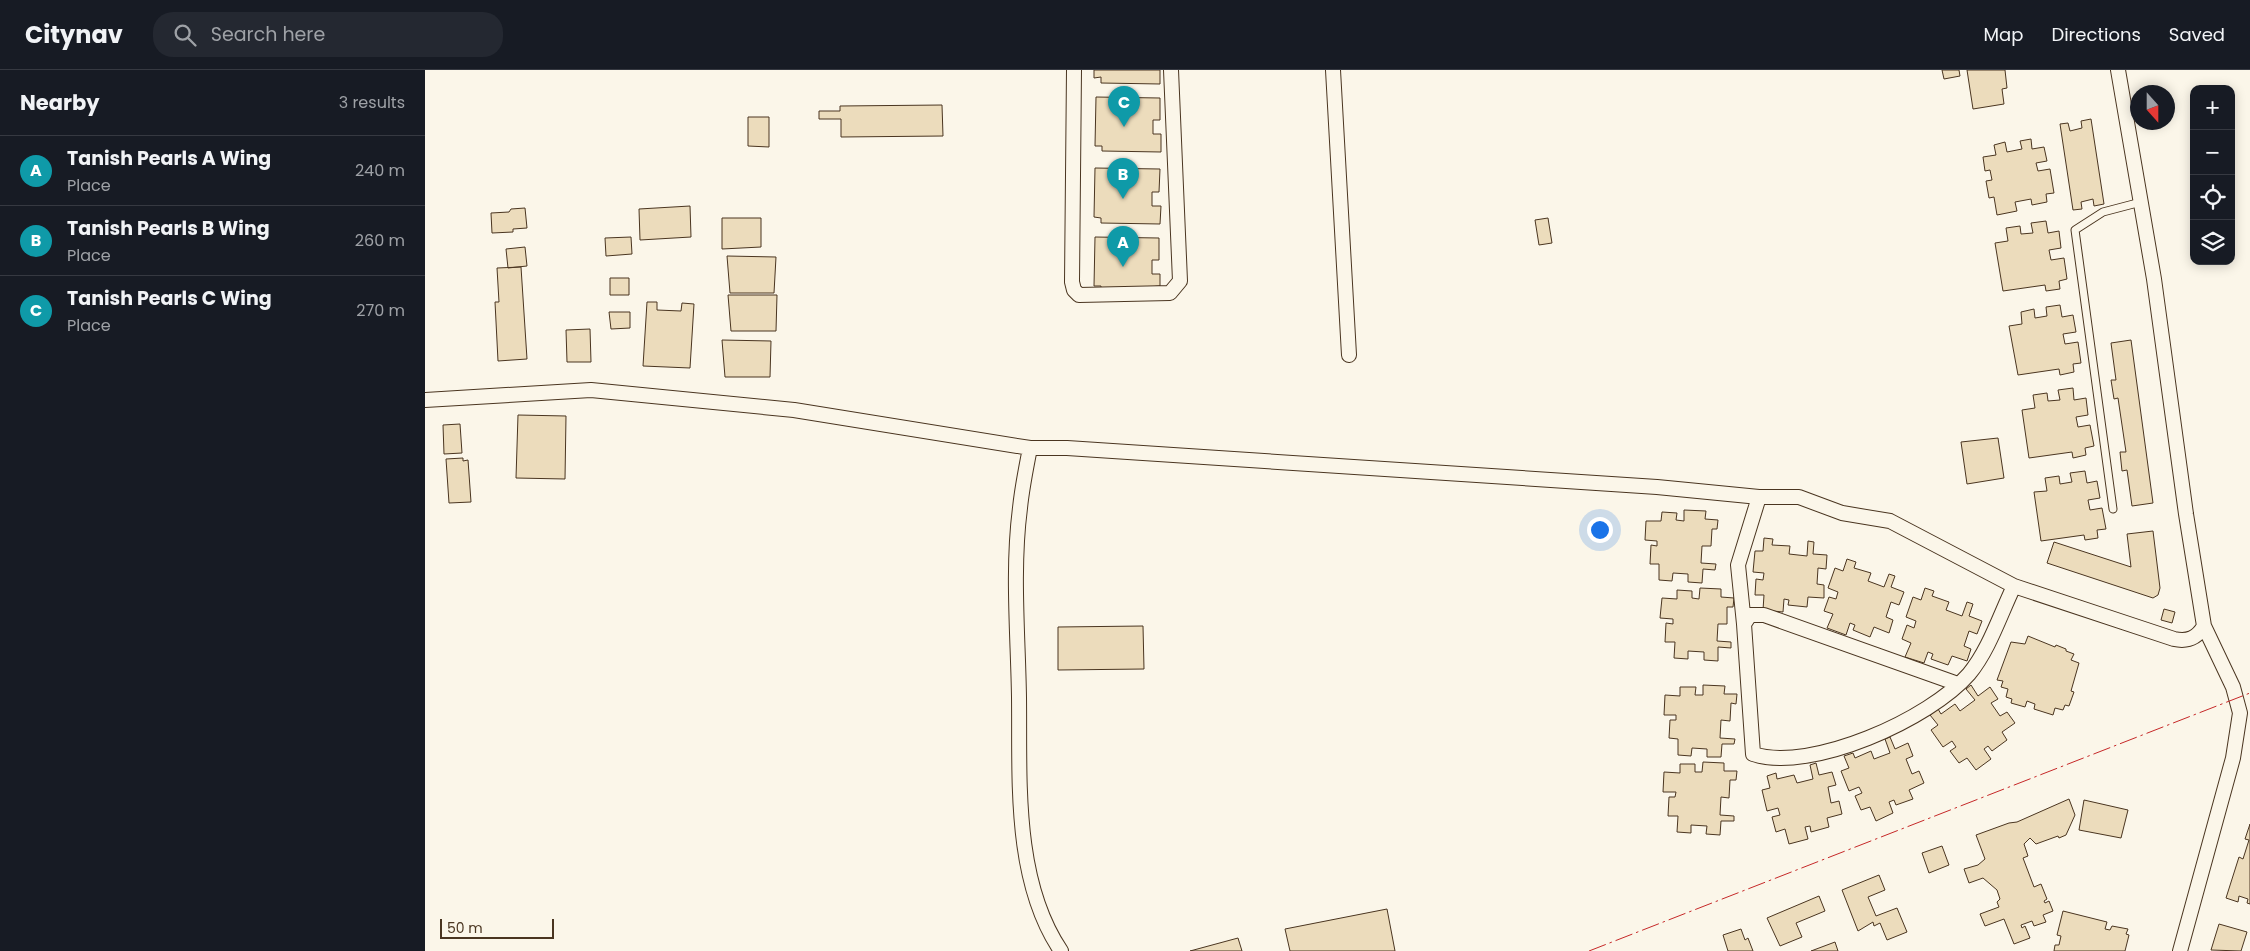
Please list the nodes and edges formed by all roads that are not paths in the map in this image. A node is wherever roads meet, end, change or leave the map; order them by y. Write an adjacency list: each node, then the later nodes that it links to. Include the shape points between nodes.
1 (1074, 70): 2 (street, via 1072,282 1079,295 1170,293 1180,281)
2 (1171, 70)
3 (1333, 70): 6 (street)
4 (2118, 70): 5 (street)
5 (2141, 202): 10 (lane, via 2103,212 2075,230); 13 (street)
6 (1349, 355)
7 (425, 400): 8 (street, via 591,390 794,410)
8 (1029, 448): 9 (street, via 1657,487); 15 (street, via 1019,509 1017,572 1021,809 1027,860 1038,904)
9 (1759, 497): 11 (street, via 1799,496 1842,513 1890,521); 12 (street, via 1738,565)
10 (2113, 509)
11 (2014, 586): 13 (street, via 2183,641 2199,634); 14 (street, via 1980,659)
12 (1745, 624): 14 (street, via 1751,615 1764,615); 14 (street, via 1753,754 1763,757 1801,756 1858,743 1899,725)
13 (2204, 626): 16 (street, via 2233,686 2240,713 2233,758)
14 (1958, 684)
15 (1061, 951)
16 (2180, 951)

